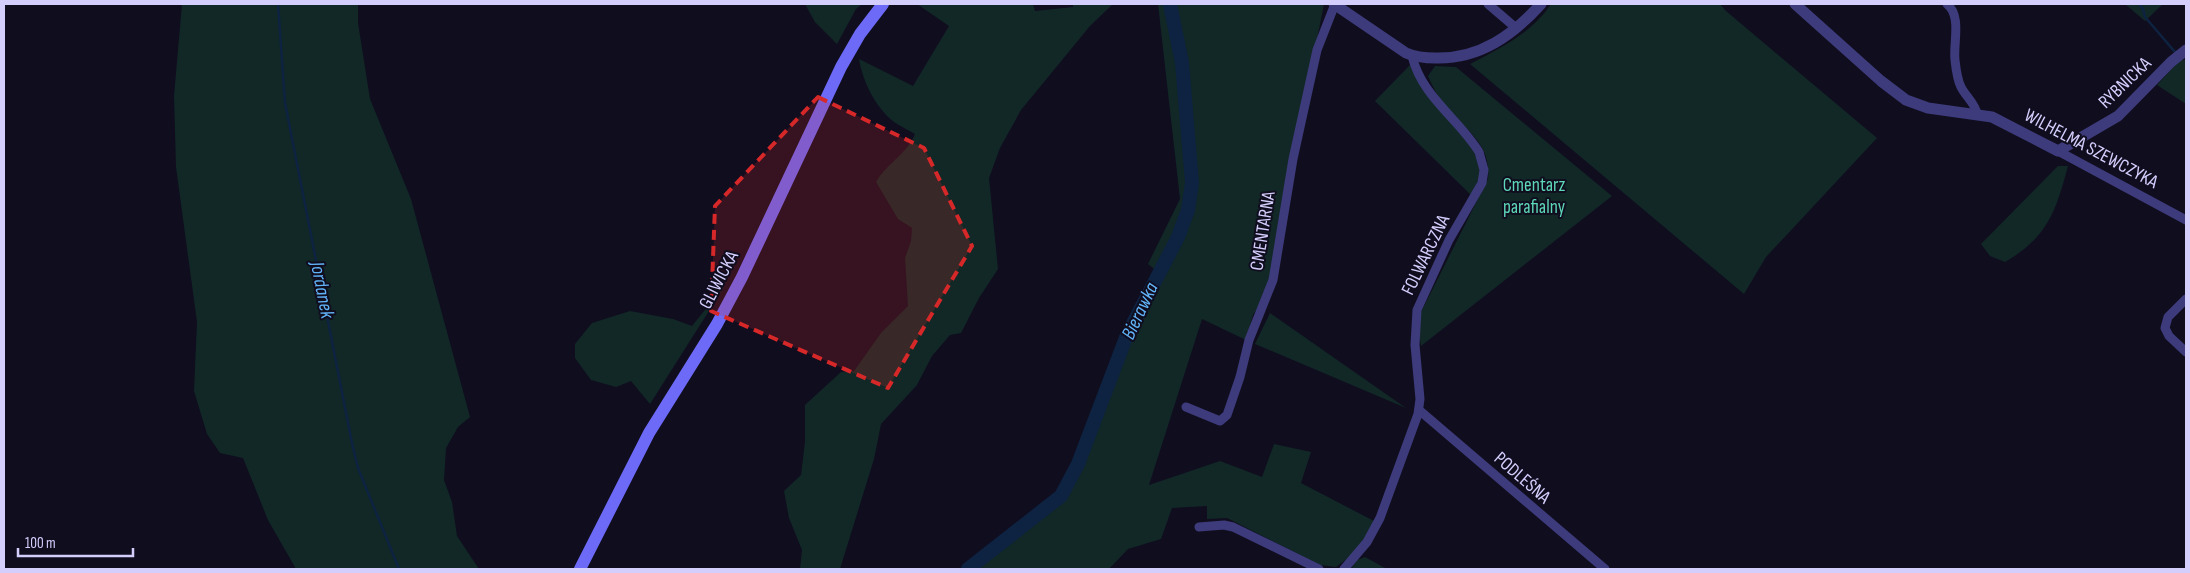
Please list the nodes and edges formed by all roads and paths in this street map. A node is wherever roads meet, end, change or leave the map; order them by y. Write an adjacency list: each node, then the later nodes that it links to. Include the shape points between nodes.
1 (883, 4): 18 (main road, GLIWICKA, via 845,60 735,290 649,433)
2 (1334, 4): 9 (street, CMENTARNA); 15 (street, CMENTARNA, via 1317,50 1293,159 1273,280 1249,340 1227,415 1220,421)
3 (1488, 4): 7 (street)
4 (1542, 4): 7 (street, CMENTARNA)
5 (1795, 4): 10 (street, WILHELMA SZEWCZYKA, via 1901,97 1928,108)
6 (1947, 4): 10 (street, via 1955,16 1958,81)
7 (1516, 28): 9 (street, CMENTARNA, via 1490,46 1470,54 1448,58)
8 (2186, 50): 11 (street, RYBNICKA, via 2118,116)
9 (1412, 56): 16 (street, FOLWARCZNA, via 1423,83 1439,106 1474,144 1483,160 1484,170 1480,188 1452,235 1419,305 1414,345)
10 (1977, 114): 11 (street, WILHELMA SZEWCZYKA, via 2001,121)
11 (2058, 151): 12 (street, WILHELMA SZEWCZYKA)
12 (2186, 220)
13 (2186, 299): 14 (street, via 2165,324 2167,334)
14 (2186, 352)
15 (1186, 407)
16 (1419, 410): 20 (street, FOLWARCZNA, via 1380,518 1367,542); 21 (street, PODLEŚNA)
17 (1199, 527): 19 (street, via 1233,527)
18 (580, 569)
19 (1319, 569)
20 (1344, 569)
21 (1605, 569)

